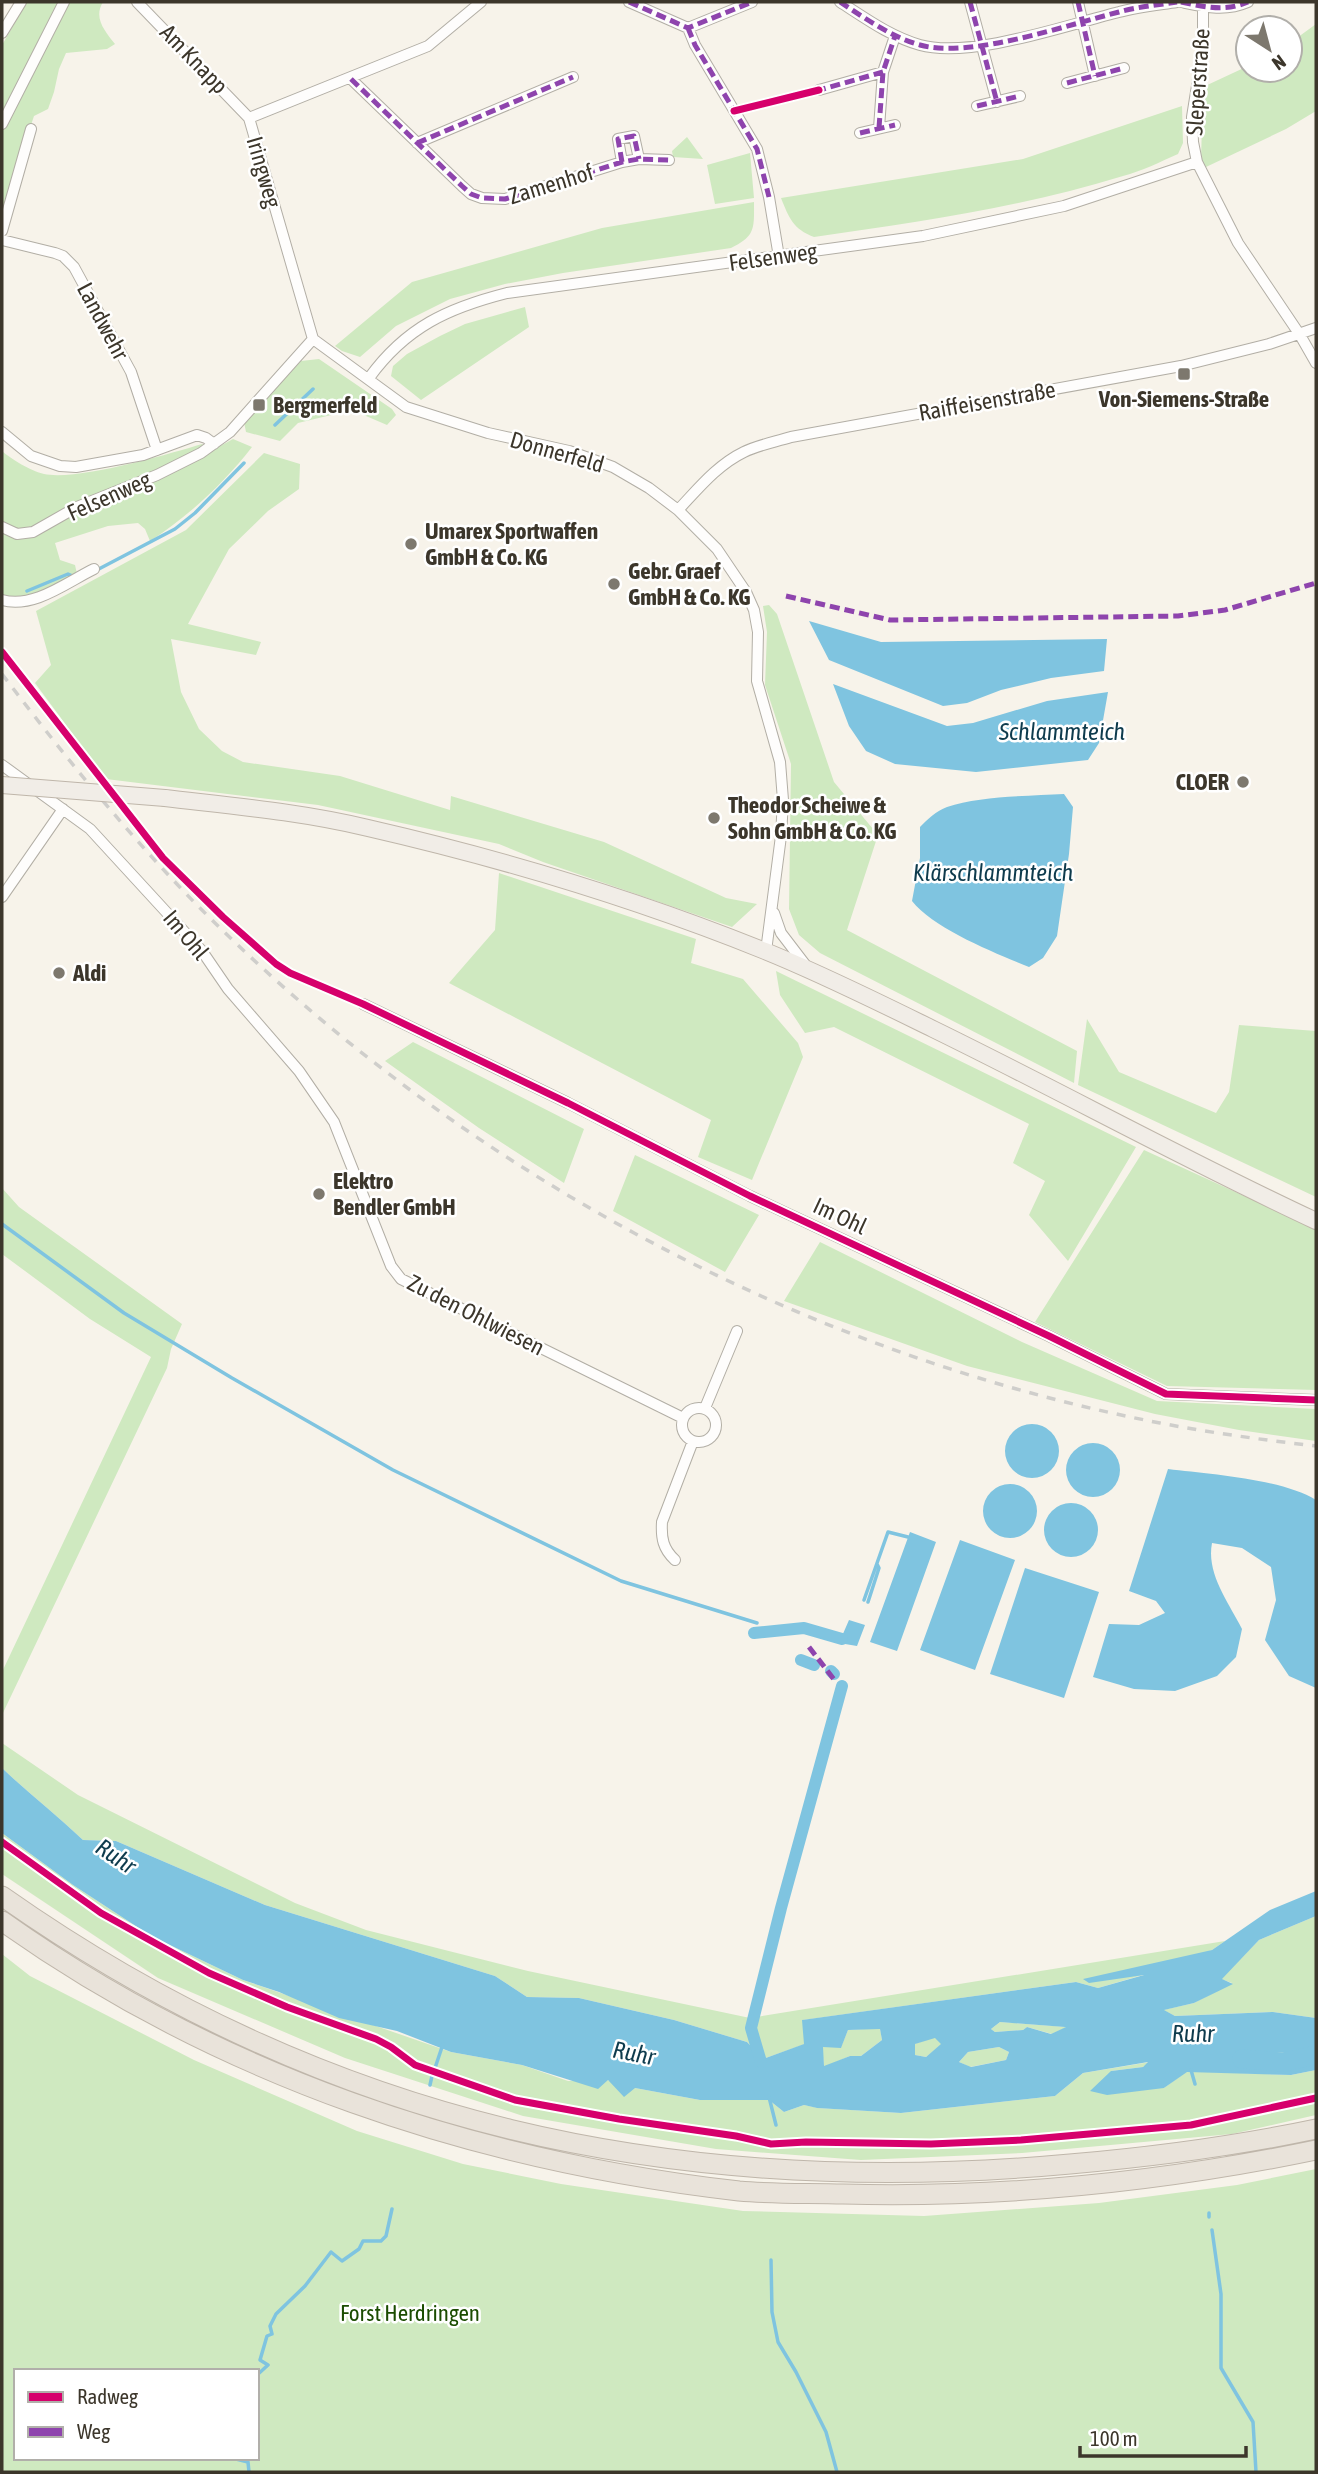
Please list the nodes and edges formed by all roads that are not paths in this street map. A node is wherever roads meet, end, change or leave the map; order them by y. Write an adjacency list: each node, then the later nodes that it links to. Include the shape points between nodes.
1 (21, 2): 15 (street)
2 (64, 2): 29 (street)
3 (137, 2): 28 (street, Am Knapp)
4 (481, 2): 22 (street, Iringweg, via 433,44)
5 (629, 2): 14 (street)
6 (752, 2): 14 (street)
7 (840, 2): 16 (street)
8 (970, 2): 17 (street)
9 (1078, 2): 13 (street)
10 (1179, 2): 12 (street); 13 (street)
11 (1248, 2): 12 (street, via 1229,9)
12 (1203, 4): 38 (street, Sleperstraße, via 1203,48 1192,117)
13 (1083, 22): 17 (street); 20 (street)
14 (688, 28): 41 (street, via 757,149)
15 (2, 33)
16 (895, 36): 17 (street, via 923,46); 19 (street)
17 (983, 46): 26 (street)
18 (1124, 68): 20 (street)
19 (883, 72): 24 (street); 31 (street)
20 (1095, 76): 23 (street)
21 (573, 77): 34 (street)
22 (351, 79): 28 (street, Iringweg); 34 (street, Zamenhof)
23 (1067, 83)
24 (819, 90)
25 (1020, 96): 26 (street)
26 (997, 102): 27 (street)
27 (977, 106)
28 (249, 118): 44 (street, Iringweg)
29 (2, 124)
30 (895, 125): 31 (street)
31 (879, 128): 33 (street)
32 (31, 129): 39 (street)
33 (860, 132)
34 (417, 142): 37 (street, Zamenhof, via 471,194 494,200)
35 (639, 159): 36 (street, Zamenhof); 37 (street, Zamenhof); 37 (street, Zamenhof, via 634,136 618,139)
36 (669, 160)
37 (622, 162)
38 (1197, 162): 41 (street, Felsenweg, via 1063,206 923,236); 43 (street, via 1238,243)
39 (2, 231)
40 (2, 240): 49 (street, Landwehr, via 63,256 74,267 131,372)
41 (779, 257): 46 (street, Felsenweg, via 481,299 405,337)
42 (1316, 328): 43 (street, Raiffeisenstraße)
43 (1300, 335): 45 (street); 50 (street, Raiffeisenstraße, via 1181,366 754,448 730,460)
44 (313, 339): 46 (street, Donnerfeld); 48 (street)
45 (1316, 363)
46 (369, 378): 50 (street, Donnerfeld, via 406,407 426,415 612,467)
47 (2, 432): 49 (street, via 31,456 60,466 116,461)
48 (214, 444): 49 (street, via 197,435); 51 (street, Felsenweg, via 169,470 77,507 33,532 17,534)
49 (157, 450)
50 (678, 510): 58 (street, Donnerfeld, via 717,549 754,610 757,681 780,762 783,800)
51 (2, 527)
52 (94, 569): 53 (street, via 27,601)
53 (2, 600)
54 (2, 765): 56 (street, Im Ohl)
55 (2, 785): 59 (main road, bridge, via 165,798 366,827 580,884)
56 (63, 809): 57 (street); 62 (street, Im Ohl, via 90,829 202,951 228,989)
57 (2, 897)
58 (772, 909): 59 (street, Donnerfeld); 60 (street, via 781,933)
59 (766, 951): 60 (main road)
60 (811, 972): 63 (main road)
61 (363, 1004): 65 (street, Im Ohl, via 750,1196 1166,1394)
62 (299, 1071): 67 (street, Zu den Ohlwiesen, via 334,1122 391,1266 401,1279)
63 (1316, 1222)
64 (737, 1331): 66 (street)
65 (1316, 1400)
66 (705, 1408): 67 (street, via 695,1408); 68 (street, via 716,1420 716,1431 704,1442)
67 (683, 1418): 68 (street, via 682,1429)
68 (693, 1441): 69 (street, via 662,1522 661,1537)
69 (675, 1560)
70 (2, 1896): 72 (highway, via 123,1975 253,2042 405,2101 617,2152 799,2172 892,2175 1149,2157)
71 (2, 1921): 73 (highway, via 111,1992 255,2065 349,2103 450,2136 615,2173 743,2191 998,2192 1149,2178)
72 (1316, 2129)
73 (1316, 2150)

